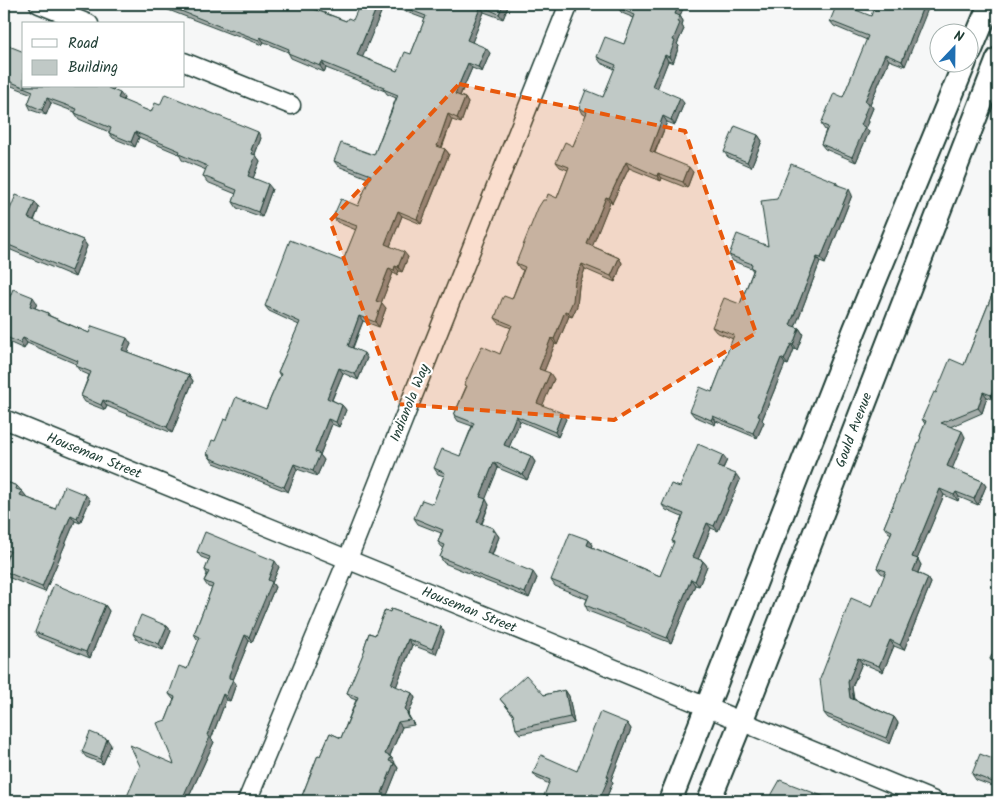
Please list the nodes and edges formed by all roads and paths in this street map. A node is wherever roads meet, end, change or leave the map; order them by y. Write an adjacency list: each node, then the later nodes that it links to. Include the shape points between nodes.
1 (39, 4): 4 (street)
2 (569, 4): 11 (street, Indianola Way)
3 (992, 6): 5 (street)
4 (84, 22)
5 (980, 31)
6 (998, 59): 13 (street, Gould Avenue)
7 (185, 62): 9 (street)
8 (961, 72): 12 (street, via 855,329)
9 (291, 105)
10 (4, 419): 11 (street, Houseman Street)
11 (347, 561): 12 (street, Houseman Street); 14 (street, Indianola Way)
12 (708, 706): 13 (street, Houseman Street); 15 (street)
13 (742, 720): 16 (street, Gould Avenue); 17 (street, Houseman Street)
14 (247, 801)
15 (670, 801)
16 (709, 801)
17 (934, 801)

